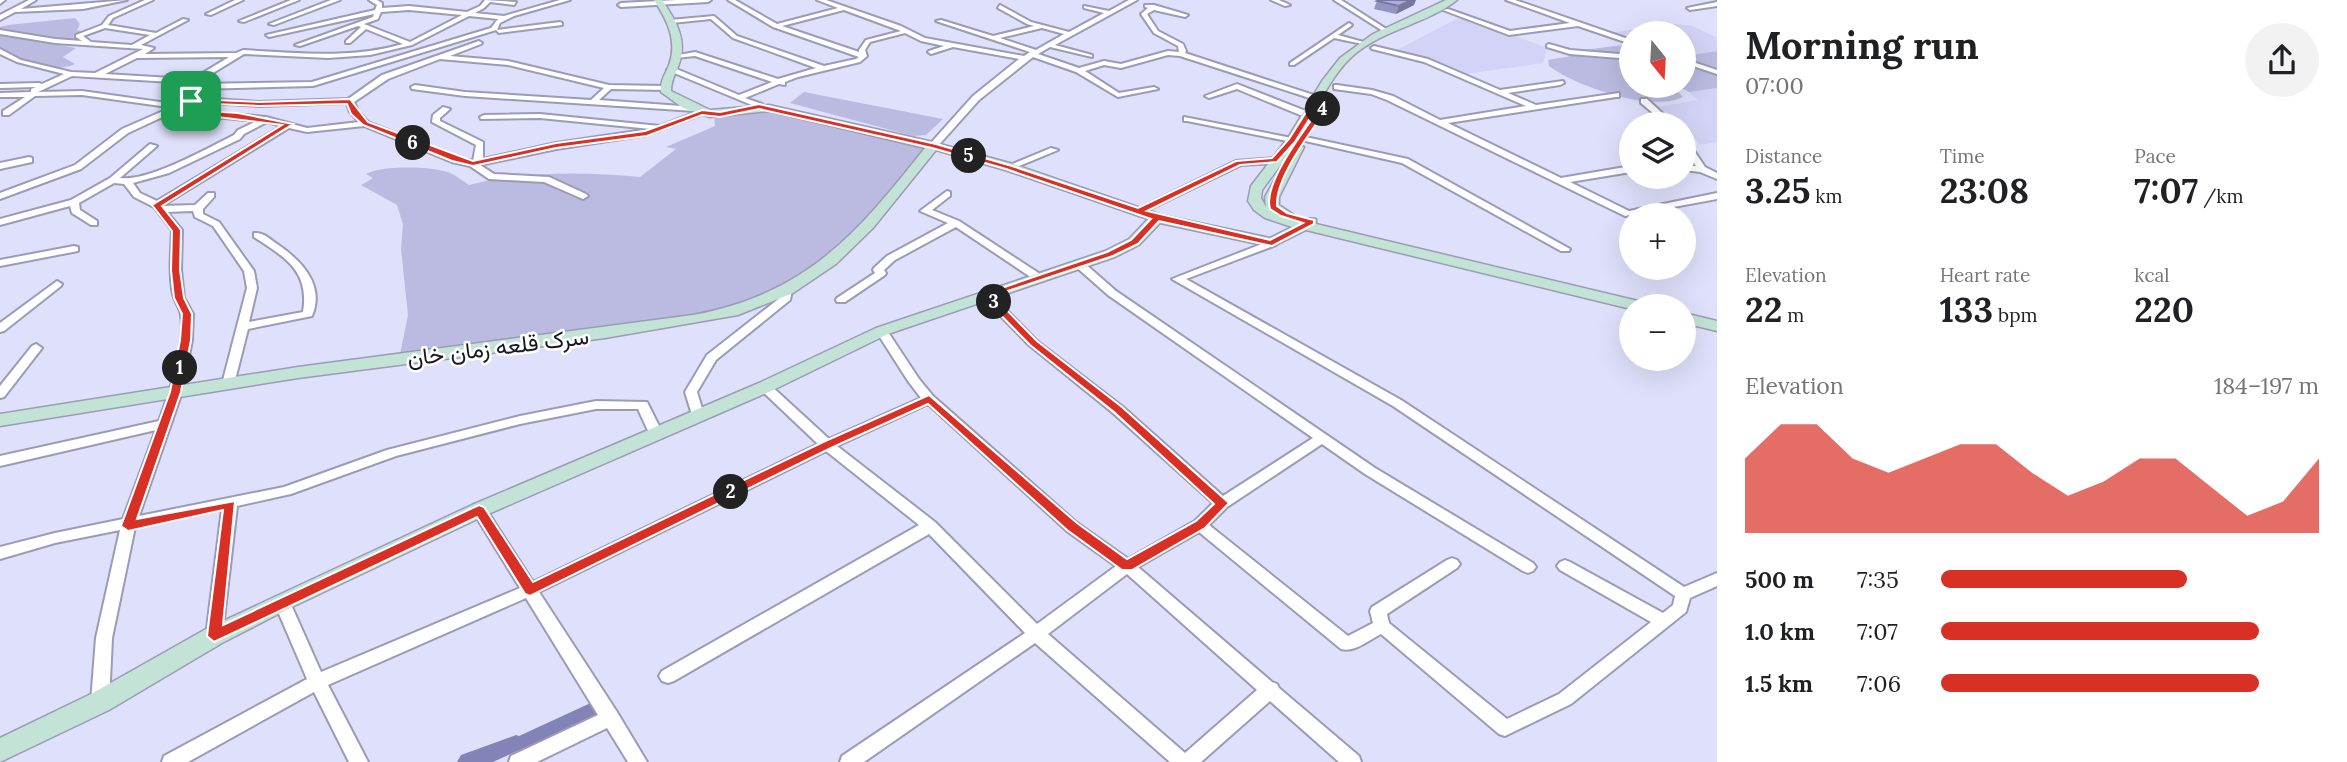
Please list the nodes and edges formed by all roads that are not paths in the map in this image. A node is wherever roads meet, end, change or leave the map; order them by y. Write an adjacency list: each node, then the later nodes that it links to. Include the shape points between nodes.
1 (34, 0): 32 (street)
2 (124, 0): 32 (street)
3 (150, 0): 47 (street, via 111,17)
4 (226, 0): 19 (street)
5 (240, 0): 34 (street)
6 (296, 0): 40 (street)
7 (337, 0): 43 (street)
8 (372, 0): 31 (street, via 380,4)
9 (488, 0): 22 (street); 35 (street)
10 (567, 0): 38 (street)
11 (627, 0): 21 (street, via 621,5)
12 (708, 0): 21 (street)
13 (731, 0): 49 (street)
14 (820, 0): 29 (street)
15 (1274, 0): 24 (street)
16 (1337, 0): 54 (street)
17 (1465, 0): 25 (street)
18 (1509, 0): 45 (street)
19 (216, 1)
20 (1132, 1): 28 (street); 33 (street)
21 (660, 2): 41 (street)
22 (514, 3)
23 (1717, 4): 30 (street)
24 (1287, 5)
25 (1449, 5): 45 (street, via 1509,33); 54 (street); 68 (street)
26 (1000, 7): 50 (street)
27 (1086, 7): 33 (street)
28 (1154, 7): 36 (street); 74 (street, via 1144,14 1156,32 1181,45)
29 (846, 8): 49 (street); 53 (street)
30 (1690, 8)
31 (379, 9): 35 (street); 48 (street, via 376,18); 72 (street, via 268,39)
32 (17, 11): 37 (street)
33 (1107, 12): 56 (street)
34 (209, 14)
35 (469, 14): 38 (street); 64 (street)
36 (1185, 15)
37 (0, 18)
38 (503, 18): 51 (street)
39 (185, 20): 55 (street)
40 (242, 21)
41 (672, 21): 78 (street); 85 (street, via 712,17 735,37)
42 (939, 21): 60 (street)
43 (272, 24)
44 (561, 24): 51 (street)
45 (1579, 24): 58 (street)
46 (1349, 25): 57 (street)
47 (104, 26): 55 (street); 62 (street, via 78,36)
48 (361, 26): 61 (street); 64 (street); 65 (street)
49 (775, 26): 79 (street)
50 (1040, 27): 56 (street); 60 (street)
51 (497, 30): 59 (street); 96 (street, via 313,83)
52 (0, 32): 62 (street)
53 (904, 32): 66 (street); 79 (street, via 868,41)
54 (1388, 32): 68 (street)
55 (155, 34): 70 (street)
56 (1070, 34): 67 (street)
57 (1332, 36): 68 (street); 83 (street)
58 (1619, 38)
59 (513, 39)
60 (989, 39): 76 (street)
61 (348, 42)
62 (89, 43): 70 (street)
63 (479, 43): 82 (street)
64 (410, 44): 72 (street, via 352,55)
65 (298, 45)
66 (954, 45): 73 (street); 76 (street)
67 (1052, 46): 76 (street); 80 (street)
68 (1370, 46): 99 (street); 103 (street, via 1426,60); 110 (street, via 1341,63)
69 (1549, 46): 81 (street)
70 (132, 47): 77 (street, via 151,48)
71 (0, 51): 89 (street, via 19,61)
72 (251, 52): 75 (street)
73 (930, 52)
74 (1181, 54): 87 (street, via 1170,52 1123,66 1104,63); 110 (street)
75 (237, 55): 77 (street); 96 (street)
76 (1031, 55): 87 (street); 131 (street, via 976,98)
77 (138, 56): 90 (street)
78 (676, 56): 86 (street); 91 (street, via 695,54)
79 (864, 56): 85 (street)
80 (1090, 56)
81 (1619, 56)
82 (436, 57): 98 (street, via 508,63); 112 (street, via 385,77)
83 (1292, 64)
84 (1696, 65): 88 (street)
85 (822, 68): 91 (street)
86 (671, 70): 100 (street); 108 (street)
87 (1079, 70): 102 (street, via 1118,95)
88 (1717, 72)
89 (71, 74): 90 (street); 94 (street)
90 (96, 75): 96 (street, via 172,80)
91 (782, 83): 108 (street)
92 (1126, 83): 102 (street)
93 (1560, 83): 103 (street)
94 (47, 85): 95 (street); 104 (street)
95 (0, 86)
96 (191, 87): 109 (street)
97 (415, 87): 113 (street)
98 (609, 87): 100 (street); 113 (street)
99 (1337, 87): 110 (street); 125 (street, via 1371,92)
100 (664, 88): 118 (street)
101 (1154, 89): 102 (street)
102 (1144, 91)
103 (1499, 92): 115 (street)
104 (32, 93): 105 (street); 109 (street, via 82,93 169,105); 120 (street)
105 (0, 95)
106 (1616, 95): 115 (street)
107 (1209, 96): 121 (street, via 1237,86)
108 (738, 98): 114 (street)
109 (188, 100): 112 (street); 117 (street)
110 (1323, 100): 121 (street); 129 (street)
111 (1644, 101): 119 (street)
112 (350, 102): 127 (street)
113 (593, 102): 118 (street)
114 (759, 106): 118 (street, via 720,114); 131 (street)
115 (1535, 108): 125 (street)
116 (446, 109): 136 (street, via 436,122 480,144)
117 (171, 111): 123 (street); 147 (street, via 125,131 78,167)
118 (698, 111): 128 (street)
119 (1656, 112)
120 (6, 113)
121 (1308, 115): 129 (street)
122 (484, 117): 128 (street, via 540,116)
123 (266, 119): 126 (street); 145 (street, via 166,171)
124 (1187, 119): 129 (street)
125 (1439, 122): 144 (street)
126 (289, 124): 127 (street, via 307,130); 152 (street)
127 (365, 124): 136 (street, via 455,160)
128 (664, 127): 136 (street)
129 (1298, 139): 134 (street); 158 (street, via 1272,197 1273,207); 162 (street, via 1405,161)
130 (153, 146): 143 (street)
131 (933, 146): 138 (street); 167 (street, سرک قلعه زمان خان, via 874,221 811,276)
132 (1054, 150): 138 (street)
133 (29, 160): 137 (street)
134 (1274, 160): 154 (street, via 1238,163); 158 (street, via 1254,194 1255,201 1277,218)
135 (1696, 160): 140 (street)
136 (475, 163): 149 (street, via 492,177 546,179)
137 (0, 166)
138 (1009, 167): 154 (street)
139 (1696, 169): 140 (street)
140 (1702, 169): 142 (street)
141 (1619, 171): 144 (street)
142 (1717, 176)
143 (113, 180): 145 (street); 151 (street)
144 (1560, 181): 150 (street, via 1628,214)
145 (127, 182): 152 (street, via 136,195)
146 (947, 194): 157 (street, via 925,211)
147 (0, 195)
148 (211, 195): 153 (street)
149 (583, 195)
150 (1717, 196)
151 (74, 202): 155 (street); 156 (street, via 75,211)
152 (158, 207): 153 (street); 180 (street, via 177,230 179,298 187,314)
153 (198, 208): 174 (street, via 198,215 216,224 249,271 252,288)
154 (1148, 214): 160 (street); 164 (street, via 1134,242)
155 (0, 222)
156 (94, 223)
157 (956, 223): 165 (street); 170 (street, via 891,258 878,270 880,274)
158 (1309, 224): 160 (street); 169 (street); 171 (street)
159 (257, 235): 174 (street, via 303,271 313,294 308,314)
160 (1272, 243): 203 (street, via 1177,279 1397,402)
161 (74, 249): 163 (street)
162 (1565, 249)
163 (0, 263)
164 (1079, 264): 165 (street); 187 (street, via 1112,293)
165 (1039, 278): 168 (street)
166 (57, 284): 175 (street)
167 (787, 290): 178 (street, سرک قلعه زمان خان, via 699,320); 183 (street, via 786,298 711,358 691,392)
168 (986, 295): 176 (street); 190 (street, via 1033,343 1118,410)
169 (1619, 298)
170 (841, 300)
171 (1619, 301)
172 (1696, 318): 173 (street)
173 (1717, 324)
174 (244, 326): 178 (street)
175 (0, 329)
176 (881, 331): 179 (street); 182 (street)
177 (36, 348): 181 (street)
178 (228, 384): 180 (street, سرک قلعه زمان خان)
179 (765, 387): 183 (street); 188 (street)
180 (176, 392): 184 (street, سرک قلعه زمان خان); 185 (street)
181 (0, 394)
182 (929, 399): 188 (street); 198 (street, via 1072,527)
183 (698, 415): 186 (street)
184 (0, 421)
185 (164, 424): 189 (street); 194 (street)
186 (655, 432): 191 (street, via 643,405 596,405 392,453 286,491); 192 (street)
187 (1322, 438): 190 (street); 200 (street)
188 (827, 445): 195 (street); 202 (street)
189 (0, 461)
190 (1222, 503): 193 (street)
191 (230, 504): 194 (street); 208 (street)
192 (479, 510): 202 (street); 204 (street)
193 (1200, 525): 198 (street); 206 (street, via 1347,645)
194 (128, 526): 196 (street); 212 (street, via 104,638)
195 (930, 526): 207 (street); 209 (street)
196 (0, 553)
197 (1452, 565): 206 (street, via 1378,611)
198 (1127, 566): 207 (street); 211 (street)
199 (1566, 566): 205 (street)
200 (1528, 567)
201 (1717, 579): 203 (street)
202 (530, 590): 210 (street); 213 (street)
203 (1684, 594): 205 (street, via 1680,608)
204 (282, 602): 208 (street); 210 (street)
205 (1664, 621): 206 (street, via 1565,699 1505,729)
206 (1382, 626)
207 (1036, 634): 219 (street); 220 (street)
208 (214, 636): 212 (street)
209 (668, 676)
210 (317, 682): 215 (street); 216 (street)
211 (1271, 689): 221 (street); 222 (street)
212 (100, 702): 214 (street)
213 (611, 717): 217 (street); 218 (street)
214 (0, 751)
215 (171, 762)
216 (359, 762)
217 (518, 762)
218 (638, 762)
219 (849, 762)
220 (1182, 762)
221 (1188, 762)
222 (1352, 762)

